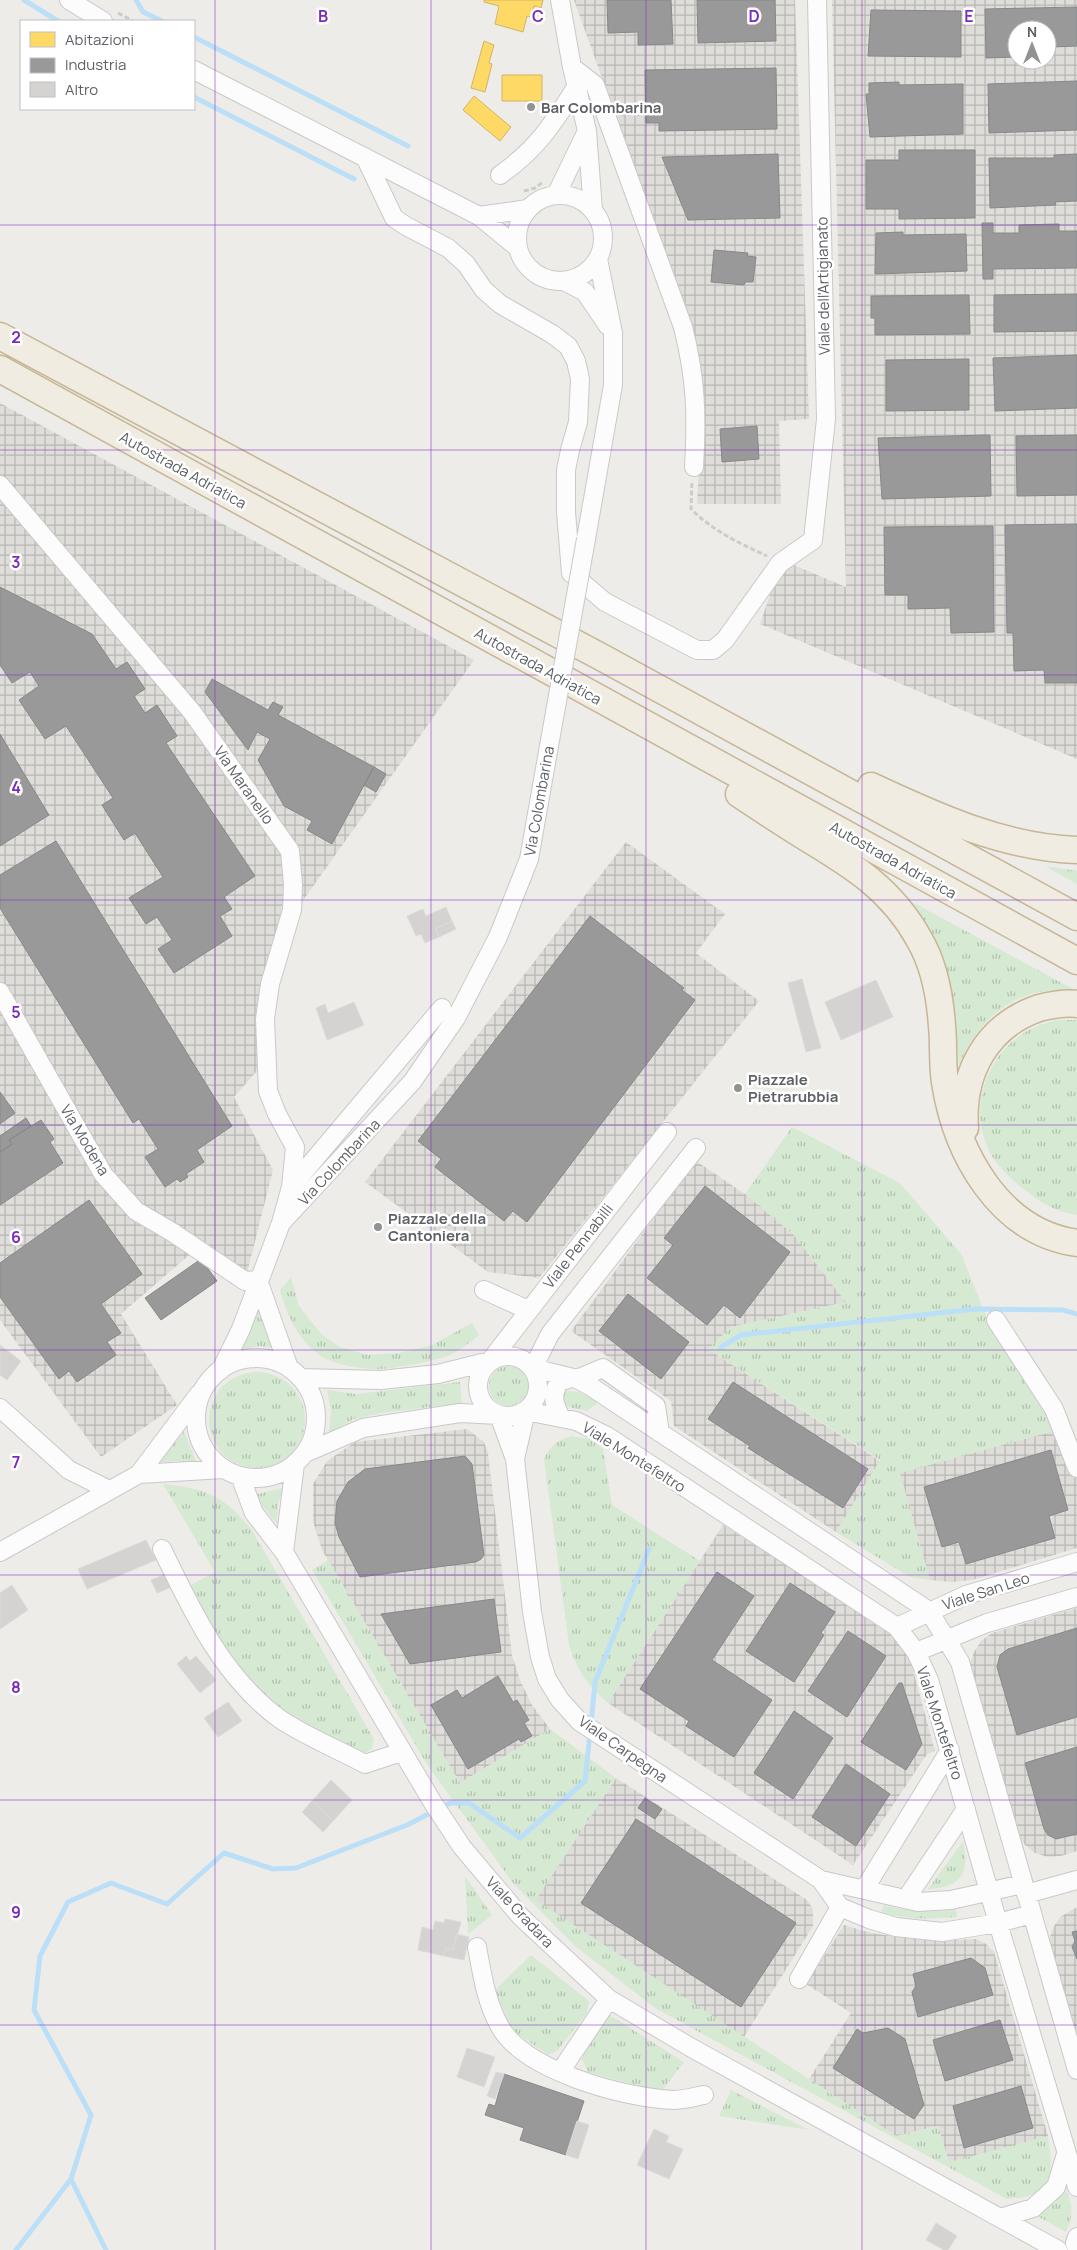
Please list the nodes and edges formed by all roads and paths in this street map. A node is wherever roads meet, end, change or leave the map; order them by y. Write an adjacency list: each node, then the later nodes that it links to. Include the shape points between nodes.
1 (69, 0): 4 (street)
2 (560, 0): 5 (street)
3 (817, 0): 25 (street, Viale dell'Artigianato, via 826,419 813,540)
4 (101, 20)
5 (572, 67): 7 (street); 23 (street, via 595,85 683,327 692,364 696,404)
6 (195, 71): 9 (street)
7 (577, 86): 8 (street); 10 (street, via 548,131 524,158)
8 (587, 131): 13 (street); 15 (street)
9 (365, 157): 16 (street); 25 (street, Viale dell'Artigianato, via 394,218 448,248 466,264 484,290 500,304 568,346 576,361 580,378 578,422 566,470 571,572 605,602 697,650 713,650 725,640)
10 (500, 175)
11 (549, 179): 12 (path)
12 (519, 193)
13 (556, 195): 14 (street, via 536,202); 15 (street, via 576,198)
14 (528, 209): 16 (street); 17 (street, via 518,227)
15 (593, 210): 18 (street, via 602,229)
16 (479, 216): 17 (street)
17 (517, 247): 19 (street, via 534,273 543,278)
18 (598, 259): 19 (street, via 584,274); 20 (street, Via Colombarina)
19 (564, 281): 20 (street, via 584,292)
20 (613, 333): 39 (street, Via Colombarina, bridge, via 613,385 529,859 498,937 456,1018 412,1082)
21 (0, 336): 26 (highway, Autostrada Adriatica)
22 (0, 369): 27 (highway, Autostrada Adriatica)
23 (694, 467): 25 (path, via 691,509 716,531)
24 (0, 484): 35 (street, Via Maranello, via 192,712 290,851 292,910 270,984 265,1019 268,1091)
25 (783, 560)
26 (603, 658): 28 (highway, via 917,808 996,836); 29 (highway, Autostrada Adriatica)
27 (583, 691): 30 (highway, Autostrada Adriatica); 37 (highway, via 862,873 887,894 920,940 931,965 942,1023 945,1080 952,1116)
28 (1077, 850)
29 (1077, 917)
30 (1077, 961)
31 (0, 992): 41 (street, Via Modena, via 103,1174 136,1211 245,1281)
32 (1077, 1004): 37 (highway, via 1046,1006 1024,1014 1003,1026 988,1044 978,1058 966,1093 964,1115)
33 (442, 1008): 38 (street, Via Colombarina)
34 (667, 1132): 43 (street, Viale Pennabilli)
35 (295, 1147): 38 (street, Via Colombarina)
36 (696, 1148): 46 (street, via 550,1334)
37 (968, 1154): 40 (highway, via 987,1187 1015,1215 1038,1230)
38 (291, 1187): 39 (street, Via Colombarina)
39 (281, 1223): 41 (street, Via Colombarina)
40 (1077, 1243)
41 (258, 1280): 47 (street, Via Colombarina, via 242,1329); 48 (street)
42 (484, 1290): 43 (street)
43 (528, 1310): 45 (street, Viale Pennabilli)
44 (996, 1320): 57 (street, via 1054,1409)
45 (490, 1361): 46 (street, via 499,1356 518,1356); 48 (street, via 438,1374 381,1380); 53 (street, via 479,1376 479,1395 490,1410)
46 (533, 1368): 49 (street); 52 (street, via 539,1386 533,1404)
47 (222, 1370): 48 (street, via 255,1358 273,1361); 50 (street)
48 (295, 1373): 55 (street, via 312,1395 316,1415 314,1435)
49 (575, 1379): 54 (street, via 559,1382 554,1391 553,1401); 66 (street)
50 (207, 1384): 58 (street, via 199,1402 196,1421 200,1440 210,1457); 59 (street)
51 (0, 1408): 60 (street, via 68,1470)
52 (526, 1410): 53 (street, via 508,1416); 54 (street, Viale Montefeltro); 56 (street, Viale Carpegna)
53 (499, 1415): 55 (street, via 460,1413 363,1428); 56 (street, Viale Carpegna)
54 (561, 1418): 67 (street, Viale Montefeltro, via 576,1421 621,1453)
55 (300, 1459): 58 (street, via 278,1474 260,1478); 63 (street)
56 (515, 1459): 73 (street, Viale Carpegna, via 540,1657 547,1679 560,1700 580,1722 600,1737)
57 (1077, 1468)
58 (232, 1473): 59 (street); 63 (street, via 254,1513)
59 (139, 1474): 60 (street)
60 (108, 1490): 62 (street)
61 (162, 1549): 71 (street, via 191,1610 234,1677 250,1695 282,1720 365,1764)
62 (0, 1552)
63 (284, 1552): 71 (street)
64 (1077, 1562): 66 (street, Viale San Leo, via 966,1595)
65 (1077, 1597): 68 (street, Viale San Leo, via 987,1623)
66 (929, 1610): 67 (street, Viale San Leo); 68 (street)
67 (897, 1627): 69 (street, Viale Montefeltro)
68 (947, 1640): 69 (street, Viale San Leo); 76 (street, via 960,1662)
69 (916, 1652): 70 (street, Viale Montefeltro, via 929,1680)
70 (950, 1750): 72 (street, Viale Montefeltro); 75 (street)
71 (401, 1752): 84 (street, Viale Gradara, via 462,1847 522,1917)
72 (966, 1809): 77 (street, Viale Montefeltro); 78 (street)
73 (821, 1880): 75 (street, Viale Carpegna); 79 (street, Viale Carpegna)
74 (1077, 1880): 76 (street)
75 (865, 1888): 78 (street, Viale Carpegna)
76 (1025, 1889): 77 (street, Viale Carpegna); 80 (street)
77 (990, 1893): 78 (street, Viale Carpegna, via 951,1900 918,1902); 81 (street, Viale Montefeltro)
78 (906, 1899)
79 (840, 1907): 81 (street, via 896,1927 942,1932); 83 (street)
80 (1032, 1914): 81 (street); 85 (street)
81 (998, 1923): 88 (street, Viale Montefeltro)
82 (477, 1947): 86 (street, via 485,1989 499,2026 522,2052)
83 (799, 1979)
84 (609, 1999): 86 (street); 90 (street, Viale Gradara)
85 (1077, 2070)
86 (560, 2072): 87 (street, via 637,2095 675,2100)
87 (704, 2095)
88 (1066, 2154): 89 (street, Viale Montefeltro); 90 (street, via 1056,2187 1033,2208)
89 (1077, 2187)
90 (1000, 2218): 92 (street, Viale Gradara)
91 (1077, 2237): 93 (street)
92 (1058, 2250)
93 (1077, 2250)

